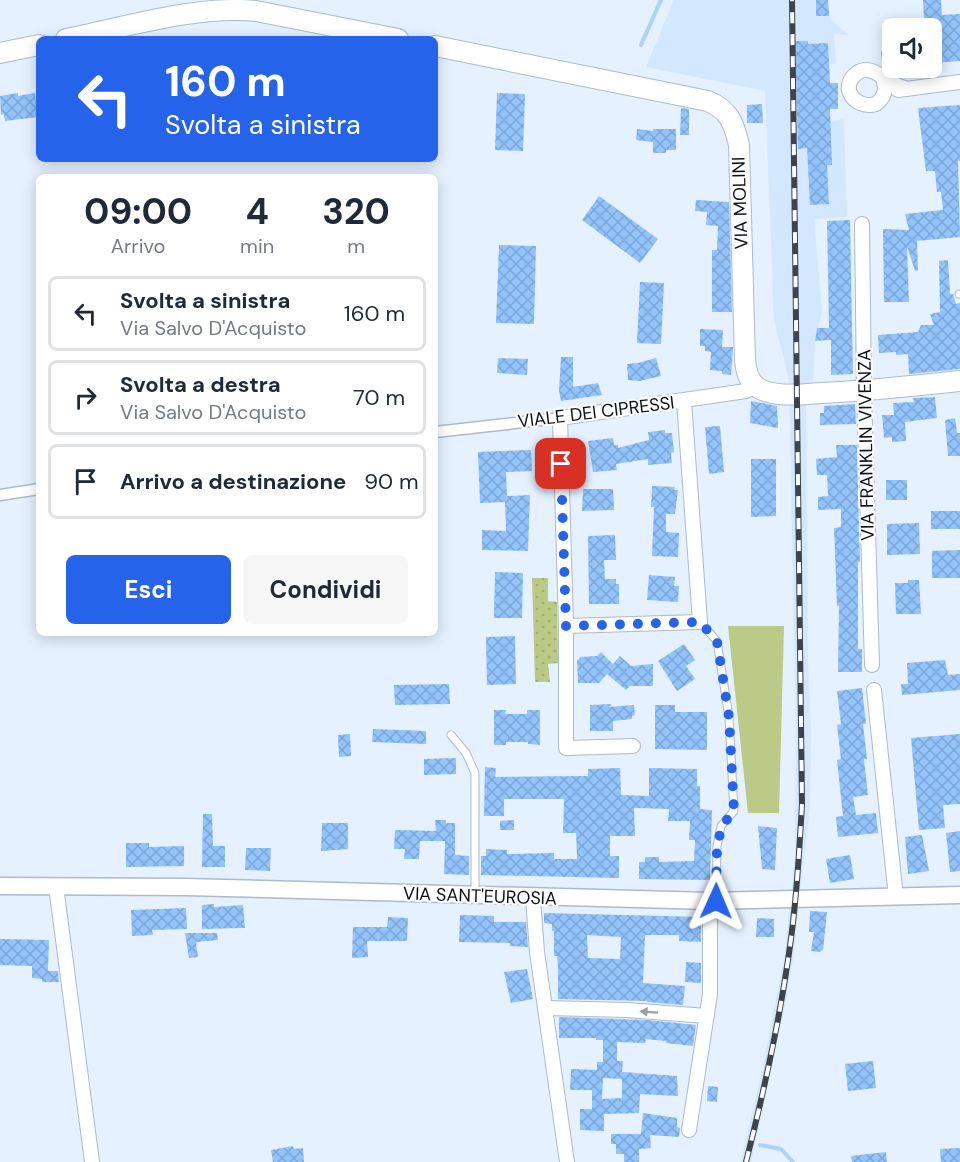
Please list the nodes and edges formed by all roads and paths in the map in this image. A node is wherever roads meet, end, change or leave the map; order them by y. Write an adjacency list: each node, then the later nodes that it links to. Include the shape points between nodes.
1 (233, 4): 2 (main road); 3 (main road)
2 (81, 36)
3 (383, 36)
4 (36, 46): 6 (main road)
5 (438, 47): 14 (main road, VIA MOLINI, via 708,100 724,109 739,145 745,360)
6 (0, 53)
7 (882, 77): 11 (street, via 873,70 860,71 849,89 855,101 863,105)
8 (883, 78): 10 (street); 11 (street, via 886,88)
9 (960, 82): 10 (street)
10 (905, 88): 11 (street)
11 (881, 100)
12 (862, 224): 15 (street, VIA FRANKLIN VIVENZA)
13 (960, 381): 15 (main road)
14 (755, 387): 15 (main road, via 779,394); 16 (street, VIALE DEI CIPRESSI)
15 (864, 392): 23 (street, VIA FRANKLIN VIVENZA)
16 (684, 400): 17 (street, VIALE DEI CIPRESSI); 21 (street)
17 (560, 418): 18 (street, VIALE DEI CIPRESSI); 22 (street)
18 (438, 432)
19 (36, 489): 20 (street)
20 (0, 495)
21 (700, 622): 22 (street); 33 (lane, via 717,641 729,717 734,799 734,811 722,826 717,846)
22 (566, 626): 26 (street, via 566,748)
23 (872, 665)
24 (874, 690): 31 (street)
25 (451, 735): 29 (lane, via 466,753 475,773)
26 (633, 746)
27 (0, 886): 28 (street, VIA SANT'EUROSIA)
28 (56, 886): 29 (street, VIA SANT'EUROSIA); 37 (street)
29 (475, 895): 32 (street, VIA SANT'EUROSIA)
30 (960, 895): 31 (street, VIA SANT'EUROSIA)
31 (896, 897): 33 (street, VIA SANT'EUROSIA)
32 (533, 898): 33 (street, VIA SANT'EUROSIA); 34 (street)
33 (713, 901): 35 (street)
34 (546, 1008): 35 (street, one-way to 34); 38 (street)
35 (707, 1016): 36 (street)
36 (689, 1130)
37 (92, 1162)
38 (567, 1162)

